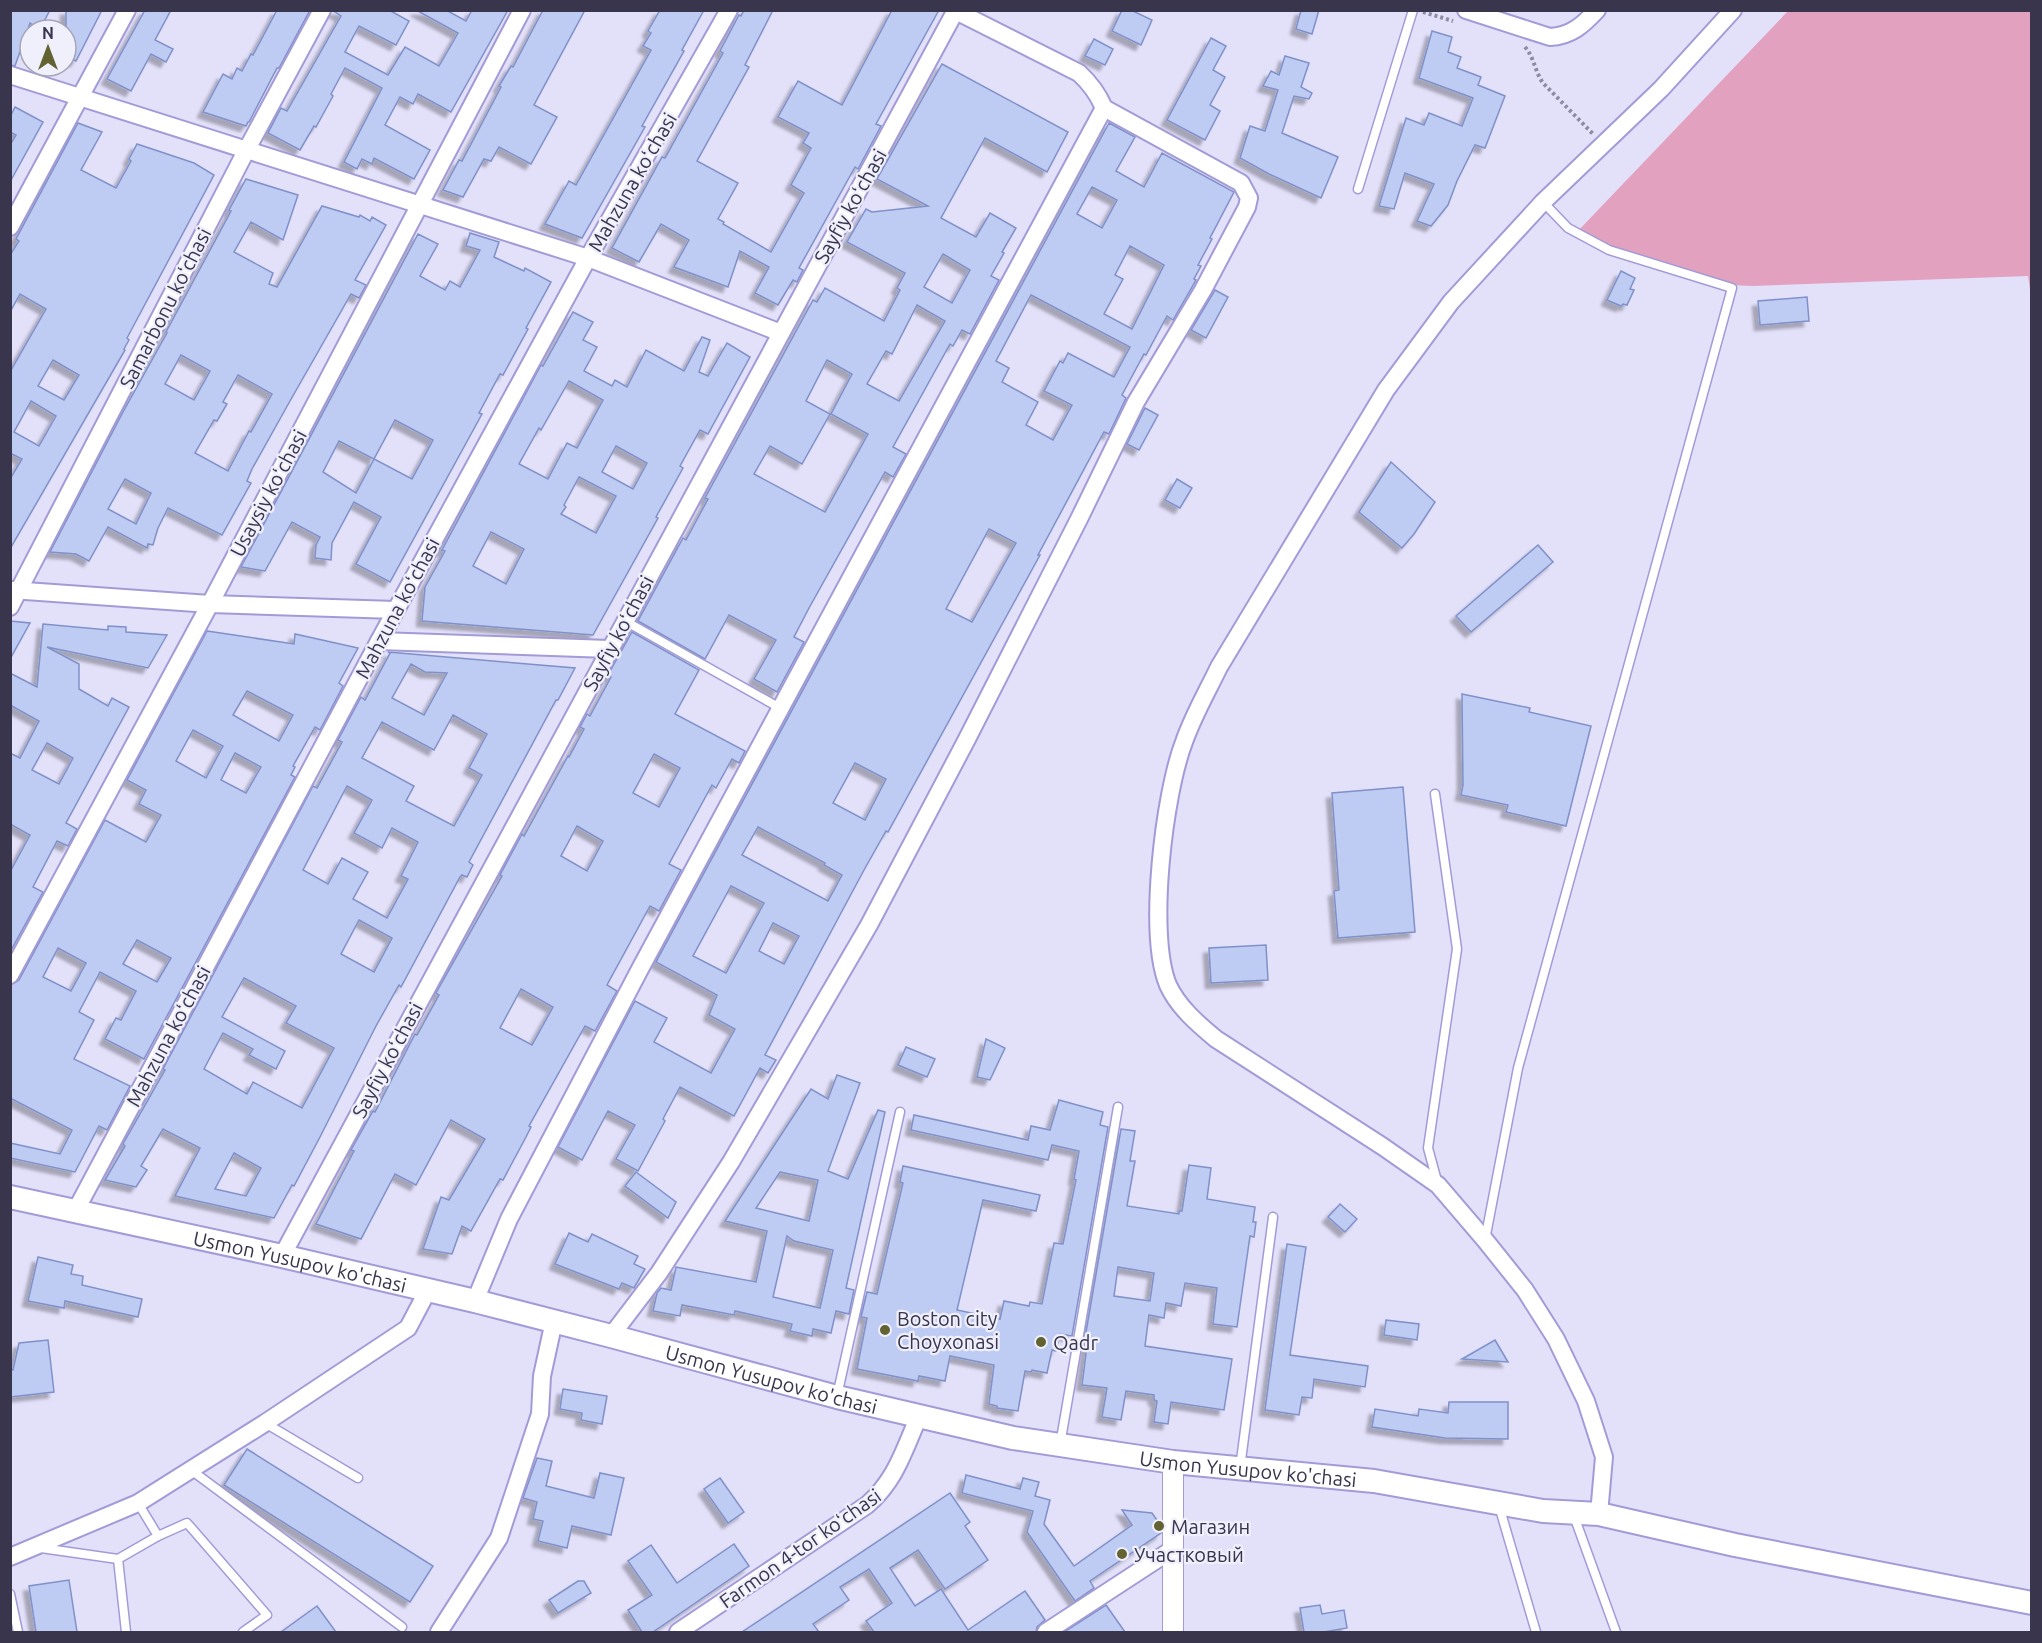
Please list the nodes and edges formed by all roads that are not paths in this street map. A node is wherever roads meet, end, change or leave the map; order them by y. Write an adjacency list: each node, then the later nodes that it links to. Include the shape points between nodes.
1 (127, 10): 11 (street)
2 (322, 10): 13 (street, Samarbonu koʻchasi)
3 (522, 10): 16 (street, Usaysiy koʻchasi)
4 (729, 10): 18 (street, Mahzuna koʻchasi)
5 (1413, 10): 14 (lane)
6 (1597, 10): 9 (street, via 1561,37)
7 (1733, 10): 15 (street, via 1661,89)
8 (956, 11): 12 (street, via 1079,73 1091,84); 19 (street, Sayfiy koʻchasi)
9 (1464, 17)
10 (10, 75): 11 (street)
11 (79, 97): 13 (street); 17 (street)
12 (1104, 108): 27 (street); 41 (street, via 1241,183 1248,198 1247,207 1136,402 869,925 731,1162 659,1273)
13 (246, 151): 16 (street); 20 (street, Samarbonu koʻchasi)
14 (1358, 189)
15 (1543, 202): 32 (street, via 1451,302 1392,381 1284,557 1219,667 1184,742 1173,776 1163,840 1160,944 1168,985 1177,1000 1216,1039); 36 (lane, via 1568,228 1609,250 1732,288 1518,1068)
16 (419, 204): 18 (street); 21 (street, Usaysiy koʻchasi)
17 (10, 227)
18 (588, 258): 19 (street); 23 (street, Mahzuna koʻchasi)
19 (781, 333): 24 (street, Sayfiy koʻchasi)
20 (15, 590): 21 (street); 22 (street, Samarbonu koʻchasi)
21 (210, 604): 23 (street); 29 (street, Usaysiy koʻchasi)
22 (10, 607)
23 (396, 610): 25 (street, Mahzuna koʻchasi)
24 (625, 621): 26 (street, Sayfiy koʻchasi); 27 (lane)
25 (379, 641): 26 (street); 34 (street, Mahzuna koʻchasi)
26 (609, 649): 37 (street, Sayfiy koʻchasi)
27 (780, 708): 39 (street, via 508,1219)
28 (1435, 794): 32 (lane, via 1457,949 1428,1148)
29 (10, 975)
30 (1118, 1107): 45 (lane)
31 (900, 1112): 42 (lane)
32 (1438, 1185): 36 (street)
33 (10, 1197): 34 (main road, Usmon Yusupov ko'chasi)
34 (76, 1210): 37 (main road, Usmon Yusupov ko'chasi)
35 (1273, 1217): 47 (lane)
36 (1485, 1240): 53 (street, via 1525,1290 1556,1339 1586,1401 1604,1456)
37 (282, 1256): 38 (main road, Usmon Yusupov ko'chasi)
38 (428, 1290): 39 (main road, Usmon Yusupov ko'chasi); 44 (street, via 408,1328)
39 (475, 1301): 40 (main road, Usmon Yusupov ko'chasi)
40 (554, 1321): 41 (main road, Usmon Yusupov ko'chasi); 65 (street, via 542,1376 540,1414 498,1538)
41 (611, 1336): 42 (main road, Usmon Yusupov ko'chasi)
42 (837, 1397): 43 (main road, Usmon Yusupov ko'chasi)
43 (919, 1416): 45 (main road, Usmon Yusupov ko'chasi); 66 (street, Farmon 4-tor koʻchasi, via 893,1477 881,1493)
44 (265, 1423): 48 (street); 49 (lane)
45 (1060, 1445): 46 (main road, Usmon Yusupov ko'chasi)
46 (1173, 1462): 47 (main road, Usmon Yusupov ko'chasi); 56 (street)
47 (1240, 1468): 51 (main road, Usmon Yusupov ko'chasi, via 1374,1481)
48 (191, 1470): 50 (street); 61 (lane)
49 (358, 1478)
50 (138, 1503): 54 (lane); 55 (street)
51 (1498, 1503): 52 (main road, Usmon Yusupov ko'chasi); 69 (lane)
52 (1573, 1513): 53 (main road, Usmon Yusupov ko'chasi); 70 (lane)
53 (1599, 1514): 60 (main road, Usmon Yusupov ko'chasi)
54 (158, 1536): 58 (lane); 64 (lane, via 187,1523 267,1615)
55 (34, 1547): 57 (street); 58 (lane)
56 (1173, 1549): 67 (street); 68 (street)
57 (10, 1557)
58 (118, 1558): 63 (lane)
59 (10, 1594): 62 (lane)
60 (2031, 1603)
61 (402, 1627)
62 (18, 1632)
63 (126, 1632)
64 (243, 1632)
65 (439, 1632)
66 (678, 1632)
67 (1046, 1632)
68 (1173, 1632)
69 (1536, 1632)
70 (1615, 1632)

